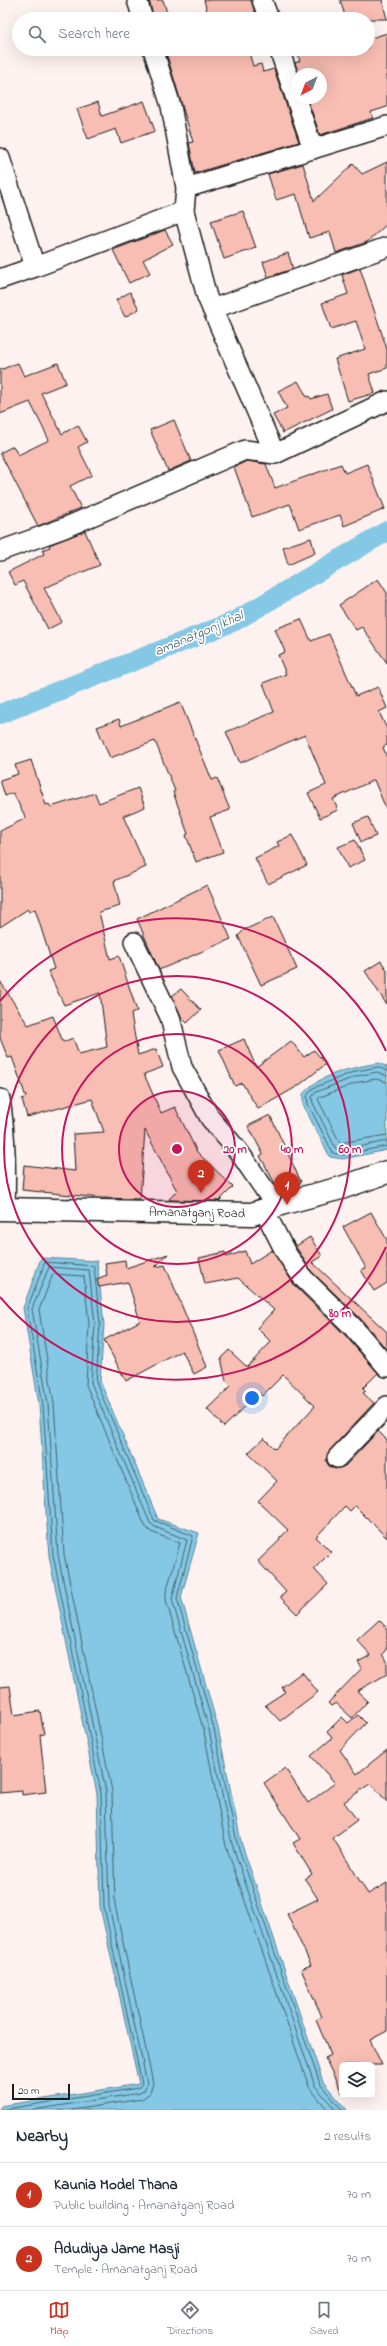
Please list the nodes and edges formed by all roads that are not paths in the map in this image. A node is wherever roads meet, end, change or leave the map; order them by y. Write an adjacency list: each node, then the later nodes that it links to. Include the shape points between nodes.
1 (137, 0): 3 (street)
2 (262, 0): 4 (street)
3 (141, 12)
4 (266, 12)
5 (155, 56): 10 (street, via 171,106)
6 (281, 56): 8 (street)
7 (387, 126): 8 (street)
8 (313, 149): 10 (street)
9 (0, 158): 13 (street)
10 (186, 188): 11 (street)
11 (184, 212): 13 (street); 15 (street)
12 (387, 247): 15 (street)
13 (35, 267): 14 (street)
14 (0, 279)
15 (212, 309): 17 (street)
16 (387, 401): 17 (street)
17 (275, 454): 18 (street, via 245,450 64,528)
18 (0, 551)
19 (134, 942): 22 (street, via 170,1017 182,1067 210,1118 239,1152)
20 (0, 1099): 23 (street, via 6,1162)
21 (387, 1172): 22 (main road, Amanatganj Road, via 342,1188)
22 (270, 1208): 23 (main road, Amanatganj Road, via 252,1214); 24 (street, via 286,1253 303,1278 352,1326)
23 (2, 1210)
24 (387, 1367)
25 (387, 1406): 26 (street)
26 (337, 1458)

